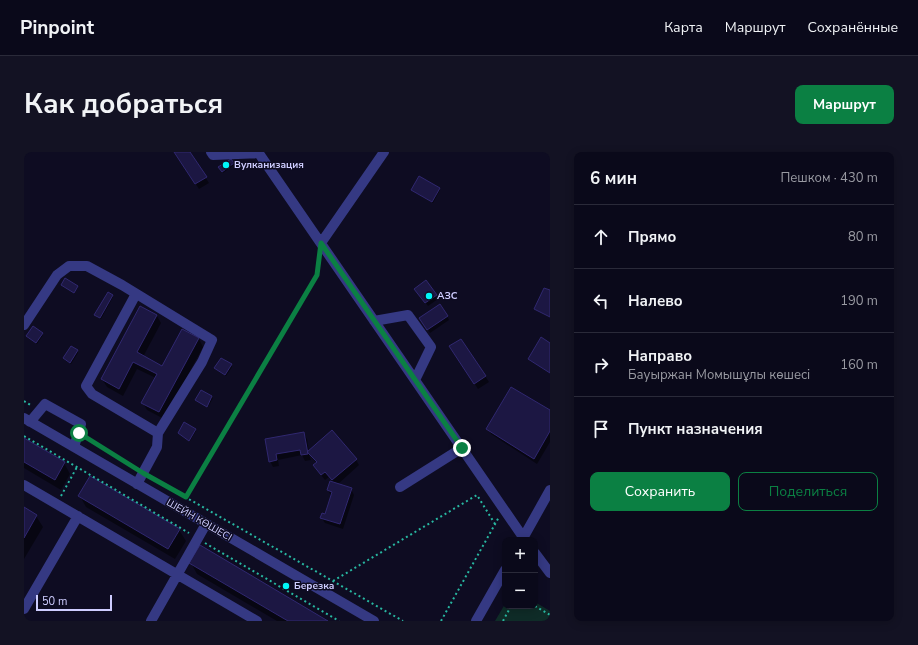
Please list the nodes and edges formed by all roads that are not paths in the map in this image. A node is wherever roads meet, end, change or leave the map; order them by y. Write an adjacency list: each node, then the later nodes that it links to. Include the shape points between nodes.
1 (211, 152): 2 (street, via 213,155)
2 (259, 152): 4 (street)
3 (384, 152): 4 (street)
4 (321, 243): 6 (street)
5 (136, 294): 7 (street, via 87,266 69,266 57,275); 10 (street, via 86,386 92,394); 10 (street, via 212,340 202,362)
6 (374, 321): 8 (street); 8 (street, via 408,315 431,347)
7 (24, 325)
8 (415, 380): 12 (street)
9 (27, 420): 11 (street, ШЕЙН КӨШЕСІ); 11 (street, via 45,404 81,424)
10 (158, 433): 13 (street, via 157,447)
11 (74, 448): 13 (street, ШЕЙН КӨШЕСІ)
12 (462, 448): 15 (street); 19 (street)
13 (136, 484): 18 (street, ШЕЙН КӨШЕСІ)
14 (24, 485): 17 (street)
15 (400, 487)
16 (550, 490): 20 (street)
17 (78, 516): 24 (street); 25 (street)
18 (206, 524): 24 (street); 28 (street, ШЕЙН КӨШЕСІ)
19 (523, 537)
20 (525, 537)
21 (538, 557): 23 (street)
22 (503, 573): 29 (street)
23 (550, 573)
24 (178, 574): 26 (street); 27 (street)
25 (24, 609)
26 (151, 621)
27 (257, 621)
28 (374, 621)
29 (476, 621)

